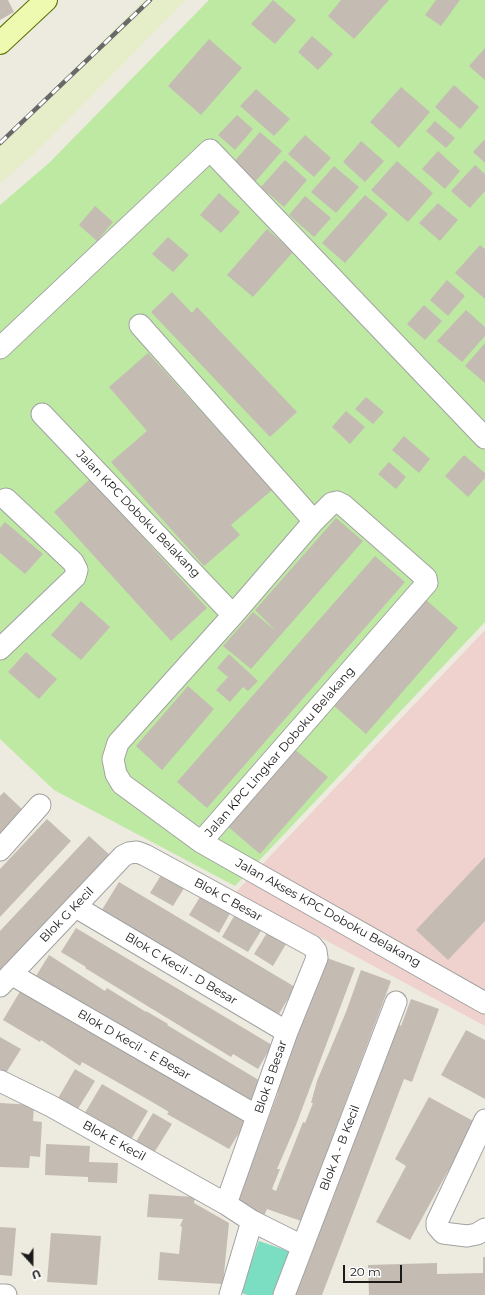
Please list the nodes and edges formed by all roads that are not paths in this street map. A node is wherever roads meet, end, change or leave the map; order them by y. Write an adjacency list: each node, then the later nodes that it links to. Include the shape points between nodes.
1 (46, 0): 2 (street)
2 (0, 43)
3 (140, 325): 8 (street)
4 (0, 348): 6 (street, via 210,150)
5 (42, 414): 9 (street, Jalan KPC Doboku Belakang)
6 (485, 438)
7 (2, 499): 10 (street, via 73,562 77,570 75,577)
8 (314, 520): 9 (street, Jalan KPC Lingkar Doboku Belakang); 12 (street, Jalan KPC Lingkar Doboku Belakang, via 332,503 343,505 426,578 427,583)
9 (233, 615): 12 (street, Jalan KPC Lingkar Doboku Belakang, via 118,743 113,759 116,774 122,784)
10 (0, 649)
11 (40, 805): 13 (street)
12 (201, 842): 19 (street, Jalan Akses KPC Doboku Belakang)
13 (0, 850)
14 (137, 852): 15 (street, Blok G Kecil, via 123,856); 16 (street, Blok C Besar, via 312,946)
15 (76, 907): 17 (street, Blok G Kecil); 20 (street, Blok C Kecil - D Besar)
16 (316, 951): 20 (street, Blok B Besar, via 317,958)
17 (5, 980): 22 (street, Blok D Kecil - E Besar)
18 (396, 1002): 27 (street, Blok A - B Kecil)
19 (485, 1003)
20 (287, 1032): 22 (street, Blok B Besar)
21 (0, 1081): 24 (street, Blok E Kecil, via 51,1106)
22 (257, 1116): 24 (street, Blok B Besar)
23 (485, 1120): 26 (street, via 437,1226 443,1233 467,1236)
24 (226, 1204): 25 (street, Blok E Kecil)
25 (252, 1221): 27 (street, Blok E Kecil); 30 (street)
26 (485, 1229)
27 (302, 1246): 31 (street, Blok A - B Kecil)
28 (0, 1295): 29 (street)
29 (6, 1295)
30 (230, 1295)
31 (284, 1295)

